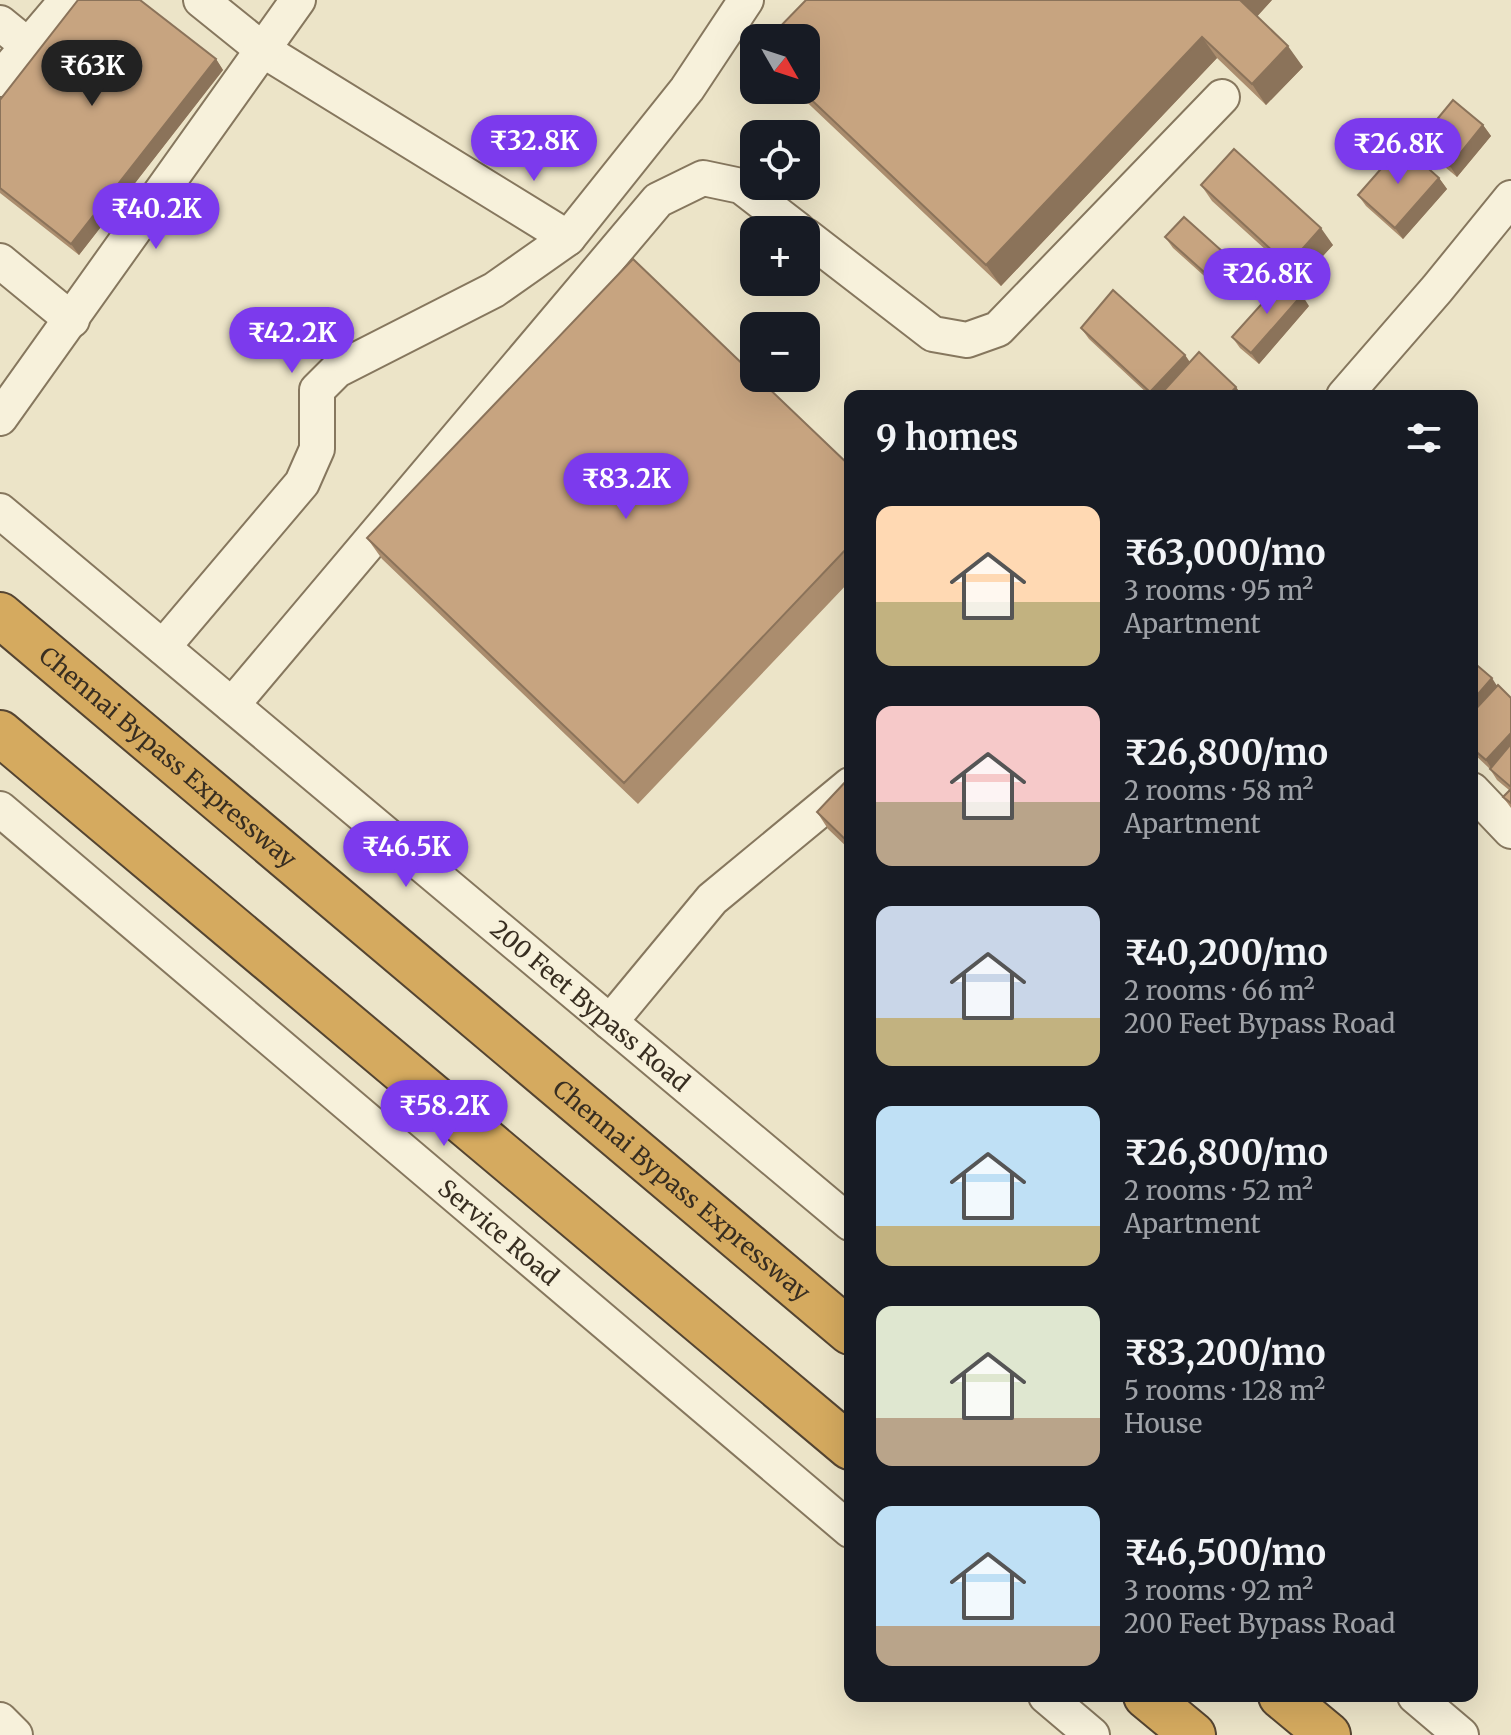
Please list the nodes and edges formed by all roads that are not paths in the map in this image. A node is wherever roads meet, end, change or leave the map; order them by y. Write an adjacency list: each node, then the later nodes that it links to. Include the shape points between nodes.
1 (67, 0): 6 (street)
2 (201, 0): 7 (street)
3 (298, 0): 7 (street)
4 (746, 0): 12 (street, via 687,89)
5 (0, 23): 6 (street)
6 (27, 45): 8 (street)
7 (263, 50): 12 (street); 15 (street)
8 (0, 79)
9 (1222, 97): 13 (street, via 998,329 967,340 933,334)
10 (1511, 198): 16 (street)
11 (780, 216): 21 (street, via 741,186 703,178 658,200)
12 (568, 238): 20 (street, via 447,317 337,370 317,390 317,449 302,483)
13 (820, 247)
14 (0, 261): 15 (street)
15 (72, 320): 17 (street)
16 (1349, 390)
17 (0, 418)
18 (0, 511): 20 (street, 200 Feet Bypass Road)
19 (0, 615): 29 (highway, Chennai Bypass Expressway)
20 (163, 647): 21 (street, 200 Feet Bypass Road)
21 (232, 705): 27 (street, 200 Feet Bypass Road)
22 (0, 733): 30 (highway)
23 (844, 790): 27 (street, via 712,899)
24 (1478, 796): 26 (street)
25 (0, 809): 31 (street, Service Road)
26 (1511, 831)
27 (610, 1022): 28 (street, 200 Feet Bypass Road)
28 (844, 1218)
29 (844, 1327)
30 (844, 1442)
31 (844, 1525)
32 (1053, 1702): 38 (street)
33 (1153, 1702): 39 (highway)
34 (1288, 1702): 40 (highway)
35 (1422, 1702): 41 (street)
36 (0, 1720): 37 (street)
37 (15, 1735)
38 (1092, 1735)
39 (1193, 1735)
40 (1328, 1735)
41 (1461, 1735)

